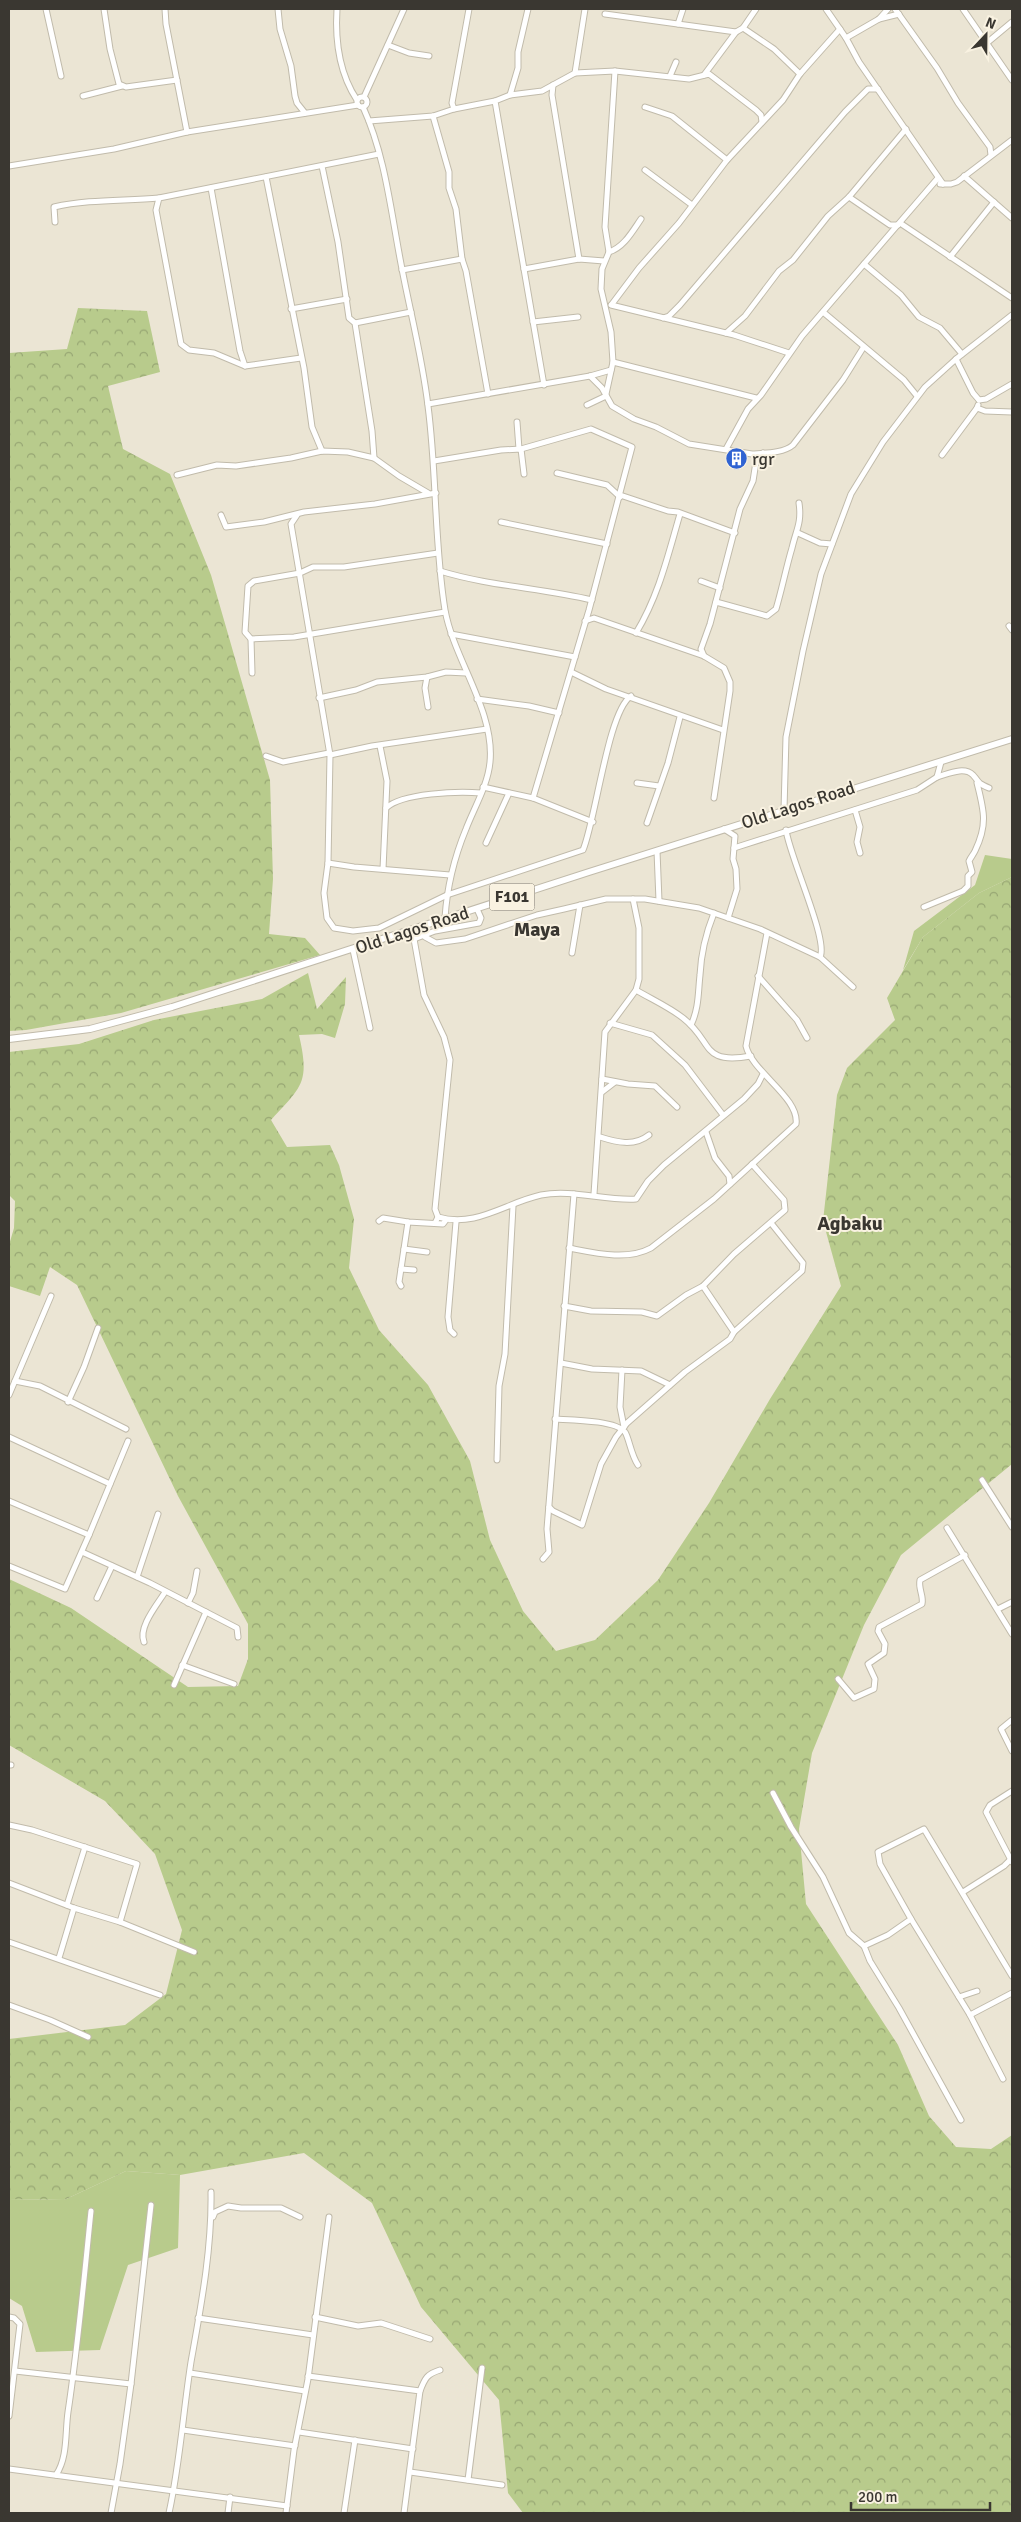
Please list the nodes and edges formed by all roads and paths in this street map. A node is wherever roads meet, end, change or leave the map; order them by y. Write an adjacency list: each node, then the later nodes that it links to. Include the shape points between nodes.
1 (46, 9): 35 (street)
2 (104, 9): 40 (street, via 118,84)
3 (165, 9): 37 (street)
4 (278, 9): 49 (street, via 295,96)
5 (337, 9): 46 (street, via 341,63)
6 (404, 9): 28 (street)
7 (469, 9): 48 (street, via 458,62 452,103)
8 (528, 9): 42 (street)
9 (585, 9): 32 (street)
10 (626, 9): 19 (street)
11 (683, 9): 22 (street)
12 (756, 9): 23 (street)
13 (826, 9): 24 (street)
14 (888, 9): 20 (street)
15 (895, 9): 18 (street)
16 (963, 9): 27 (street)
17 (605, 14): 19 (street)
18 (899, 14): 20 (street); 56 (street)
19 (628, 16): 22 (street)
20 (879, 19): 26 (street)
21 (1012, 22): 27 (street)
22 (678, 24): 25 (street)
23 (743, 28): 25 (street); 33 (street, via 774,49)
24 (840, 30): 26 (street); 33 (street)
25 (736, 32): 34 (street)
26 (846, 38): 41 (street)
27 (988, 42): 38 (street)
28 (388, 45): 29 (street); 44 (street)
29 (429, 56)
30 (676, 62): 36 (street)
31 (615, 72): 32 (street); 36 (street); 80 (street, via 605,227)
32 (575, 73): 39 (street)
33 (800, 74): 52 (street, via 783,100)
34 (704, 75): 36 (street, via 689,79); 52 (street, via 712,76 728,88 761,115)
35 (61, 76)
36 (670, 76)
37 (177, 80): 40 (street); 54 (street)
38 (1012, 80)
39 (553, 85): 42 (street, via 535,93); 83 (street)
40 (122, 86): 43 (street)
41 (878, 90): 53 (street); 97 (street, via 868,89 845,112 680,304)
42 (510, 95): 45 (street)
43 (83, 96)
44 (364, 97): 46 (street); 46 (street, via 367,102)
45 (495, 102): 48 (street); 87 (street)
46 (359, 104): 49 (street); 51 (street)
47 (645, 106): 60 (street, via 672,116)
48 (454, 109): 50 (street)
49 (305, 113): 54 (street)
50 (433, 116): 51 (street); 82 (street, via 449,172)
51 (370, 121): 58 (street)
52 (762, 122): 60 (street)
53 (906, 129): 66 (street); 70 (street)
54 (187, 132): 61 (street, via 114,149)
55 (1012, 140): 57 (street)
56 (990, 147): 57 (street); 59 (street)
57 (998, 149): 59 (street)
58 (379, 154): 62 (street); 86 (street)
59 (991, 155): 64 (street)
60 (727, 160): 73 (street)
61 (9, 166)
62 (322, 166): 65 (street); 89 (street)
63 (645, 170): 73 (street)
64 (964, 176): 68 (street, via 951,184); 72 (street)
65 (266, 177): 69 (street); 92 (street)
66 (938, 178): 67 (street); 68 (street)
67 (934, 184): 68 (street); 78 (street)
68 (943, 184)
69 (210, 188): 71 (street); 107 (street)
70 (849, 197): 77 (street); 100 (street, via 828,216 793,260 779,271)
71 (159, 198): 76 (street, via 103,200 54,207); 107 (street, via 156,210 181,344 189,350 214,353)
72 (994, 202): 74 (street); 81 (street)
73 (692, 205): 90 (street)
74 (1012, 218)
75 (640, 220): 80 (street, via 629,238)
76 (55, 222)
77 (890, 224): 78 (street); 79 (street)
78 (899, 224): 79 (street); 81 (street)
79 (893, 231): 85 (street)
80 (608, 252): 84 (street)
81 (950, 257): 88 (street)
82 (462, 259): 86 (street); 112 (street)
83 (579, 260): 84 (street); 87 (street)
84 (604, 261): 91 (street, via 601,289)
85 (864, 264): 94 (street); 103 (street, via 901,295 919,317 940,328)
86 (402, 270): 93 (street)
87 (524, 270): 98 (street)
88 (1012, 298)
89 (347, 299): 92 (street); 99 (street, via 349,318)
90 (612, 304): 91 (street); 97 (street)
91 (606, 307): 106 (street)
92 (291, 309): 104 (street)
93 (411, 312): 99 (street); 118 (street)
94 (823, 312): 101 (street); 102 (street)
95 (1012, 315): 103 (street)
96 (578, 317): 98 (street)
97 (663, 318): 100 (street)
98 (533, 322): 110 (street)
99 (354, 323): 130 (street)
100 (733, 332): 102 (street)
101 (863, 348): 115 (street, via 904,380); 127 (street, via 794,445 785,450)
102 (789, 354): 116 (street)
103 (962, 354): 105 (street)
104 (300, 358): 107 (street); 126 (street, via 312,427)
105 (956, 359): 115 (street); 117 (street)
106 (613, 362): 108 (street); 114 (street)
107 (245, 366)
108 (611, 370): 109 (street); 113 (street)
109 (590, 376): 110 (street); 113 (street)
110 (544, 384): 112 (street)
111 (1012, 384): 117 (street)
112 (488, 394): 118 (street)
113 (606, 395): 119 (street); 125 (street, via 618,412 679,440)
114 (739, 396): 116 (street); 121 (street)
115 (917, 396): 148 (street, via 861,476 842,513)
116 (756, 398): 121 (street)
117 (979, 400): 120 (street)
118 (428, 404): 131 (street)
119 (587, 405)
120 (977, 408): 122 (street); 129 (street)
121 (748, 409): 125 (street)
122 (1012, 412)
123 (517, 422): 124 (street)
124 (520, 449): 131 (street); 134 (street); 138 (street, via 591,429 632,447)
125 (726, 449): 128 (street)
126 (322, 451): 130 (street); 135 (street, via 236,466 218,465)
127 (763, 453): 128 (street); 132 (street)
128 (752, 454): 132 (street)
129 (942, 455)
130 (374, 458): 136 (street)
131 (434, 461): 137 (street)
132 (756, 462): 144 (street, via 754,481 740,509)
133 (557, 472): 138 (street, via 607,485)
134 (524, 474)
135 (177, 475)
136 (428, 493): 137 (street); 142 (street)
137 (436, 493): 149 (street)
138 (621, 498): 140 (street); 147 (street)
139 (799, 503): 145 (street, via 801,519)
140 (680, 514): 144 (street); 161 (street, via 659,588)
141 (221, 515): 142 (street, via 226,527)
142 (297, 515): 152 (street, via 290,527)
143 (500, 522): 147 (street)
144 (735, 533): 154 (street)
145 (798, 533): 146 (street); 156 (street, via 772,614 767,616)
146 (820, 543): 148 (street); 150 (street)
147 (608, 544): 155 (street)
148 (832, 544): 150 (street)
149 (438, 553): 151 (street); 152 (street, via 344,567 313,567)
150 (828, 553): 198 (street, via 803,651 786,737)
151 (440, 571): 155 (street, via 472,580); 158 (street)
152 (300, 573): 163 (street); 164 (street, via 254,581 248,586 245,632)
153 (702, 581): 154 (street)
154 (720, 588): 156 (street)
155 (592, 600): 157 (street)
156 (716, 602): 165 (street)
157 (589, 610): 159 (street); 160 (street)
158 (445, 612): 162 (street); 163 (street)
159 (594, 618): 160 (street); 161 (street)
160 (585, 621): 168 (street)
161 (636, 633): 166 (street)
162 (451, 634): 168 (street); 171 (street)
163 (309, 635): 164 (street); 175 (street)
164 (251, 639): 170 (street)
165 (701, 649): 166 (street); 167 (street)
166 (695, 652): 167 (street)
167 (704, 656): 182 (street, via 724,668 730,682)
168 (575, 657): 169 (street)
169 (570, 672): 173 (street); 179 (street)
170 (252, 673)
171 (466, 673): 172 (street, via 446,672); 176 (street)
172 (427, 677): 175 (street, via 377,682); 178 (street)
173 (619, 694): 174 (street); 177 (street)
174 (631, 696): 177 (street); 180 (street)
175 (319, 698): 185 (street)
176 (478, 699): 179 (street); 181 (street)
177 (623, 701): 200 (street, via 609,746)
178 (428, 706)
179 (559, 714): 195 (street)
180 (680, 717): 182 (street); 191 (street)
181 (486, 729): 184 (street); 193 (street, via 490,762)
182 (723, 730): 196 (street)
183 (1012, 739): 187 (main road, Old Lagos Road / F101)
184 (380, 746): 185 (street); 197 (street, via 386,770)
185 (329, 754): 186 (street, via 283,762); 208 (street)
186 (266, 756)
187 (941, 762): 188 (street); 198 (main road, Old Lagos Road / F101)
188 (938, 777): 190 (street, via 963,771 973,775); 199 (street, via 917,790)
189 (637, 783): 191 (street)
190 (977, 783): 192 (street); 216 (street, via 984,803 984,827 969,861 972,872 968,876 968,886)
191 (660, 786): 201 (street)
192 (989, 788)
193 (482, 790): 194 (street); 197 (street, via 396,800); 210 (street)
194 (509, 793): 195 (street); 204 (street)
195 (533, 798): 200 (street)
196 (714, 798)
197 (386, 808): 209 (street)
198 (784, 810): 202 (main road, Old Lagos Road / F101)
199 (855, 810): 203 (street); 207 (street, via 860,826 857,842)
200 (593, 822): 211 (street, via 583,850)
201 (647, 823)
202 (724, 829): 205 (street, via 735,836); 206 (main road, Old Lagos Road / F101)
203 (786, 830): 205 (street); 230 (street, via 816,923 822,949)
204 (486, 843)
205 (734, 848): 221 (street, via 732,859 737,890)
206 (657, 851): 214 (street); 217 (main road, Old Lagos Road / F101)
207 (860, 853)
208 (328, 863): 209 (street); 211 (street, via 324,893 327,918 334,928 379,928)
209 (383, 869): 210 (street)
210 (450, 875): 211 (street)
211 (447, 895): 220 (street)
212 (624, 900): 213 (street); 215 (street); 218 (street)
213 (633, 900): 214 (street); 218 (street)
214 (659, 902): 219 (street)
215 (580, 905): 226 (street, via 537,915); 229 (street)
216 (924, 907)
217 (477, 909): 220 (main road, Old Lagos Road / F101); 222 (street, via 481,921)
218 (634, 911): 233 (street, via 639,928 640,965)
219 (714, 913): 221 (street); 235 (street, via 705,939 698,1010)
220 (445, 918): 223 (main road, Old Lagos Road / F101)
221 (728, 918): 224 (street)
222 (468, 925): 225 (street); 226 (street)
223 (403, 932): 227 (street); 228 (main road, Old Lagos Road / F101)
224 (767, 933): 230 (street); 231 (street, via 758,976)
225 (425, 936): 226 (street, via 436,942); 227 (street)
226 (472, 937)
227 (414, 939): 254 (street, via 424,995 444,1037 450,1060 435,1209)
228 (353, 950): 236 (street); 238 (main road, Old Lagos Road / F101, via 126,1020 90,1029)
229 (572, 953)
230 (820, 958): 232 (street)
231 (760, 984): 237 (street, via 797,1020); 239 (street, via 746,1046)
232 (852, 986)
233 (636, 990): 234 (street); 235 (street)
234 (610, 1023): 241 (street, via 605,1032); 245 (street, via 652,1035 685,1065)
235 (691, 1025): 239 (street, via 706,1046 722,1059)
236 (370, 1028)
237 (806, 1038)
238 (9, 1040)
239 (751, 1056): 240 (street)
240 (764, 1074): 245 (street, via 756,1087); 249 (street, via 790,1104 797,1120 793,1128)
241 (602, 1079): 242 (street); 243 (street)
242 (614, 1082): 243 (street); 244 (street, via 655,1086)
243 (602, 1092): 248 (street)
244 (677, 1108)
245 (723, 1115): 246 (street)
246 (704, 1133): 250 (street, via 717,1161 729,1176); 252 (street, via 654,1175 636,1199)
247 (649, 1135): 248 (street, via 634,1142)
248 (600, 1138): 252 (street)
249 (752, 1164): 250 (street); 260 (street, via 784,1200 785,1210)
250 (730, 1184): 261 (street, via 643,1252 624,1255)
251 (574, 1194): 252 (street); 253 (street, via 538,1196); 261 (street)
252 (594, 1194)
253 (513, 1206): 258 (street); 284 (street, via 505,1354 499,1386)
254 (438, 1217): 255 (street); 259 (street)
255 (446, 1220): 258 (street); 259 (street, via 445,1223)
256 (379, 1221): 257 (street, via 382,1218)
257 (408, 1222): 259 (street); 262 (street)
258 (456, 1222): 272 (street, via 448,1317)
259 (435, 1223)
260 (771, 1223): 267 (street); 271 (street, via 803,1263 802,1271)
261 (569, 1248): 269 (street)
262 (404, 1249): 263 (street); 264 (street)
263 (428, 1252)
264 (401, 1269): 265 (street); 266 (street)
265 (414, 1270)
266 (401, 1286)
267 (703, 1286): 269 (street, via 657,1316); 271 (street)
268 (51, 1296): 275 (street)
269 (564, 1306): 273 (street)
270 (98, 1328): 278 (street)
271 (734, 1332): 276 (street, via 730,1339)
272 (454, 1334)
273 (561, 1363): 274 (street); 279 (street)
274 (622, 1370): 276 (street, via 641,1371); 281 (street, via 620,1407)
275 (15, 1381): 277 (street); 278 (street, via 40,1386)
276 (670, 1385): 281 (street)
277 (9, 1395)
278 (68, 1402): 280 (street)
279 (555, 1419): 281 (street, via 609,1424); 289 (street)
280 (126, 1429)
281 (623, 1429): 285 (street, via 629,1450); 289 (street, via 601,1464 582,1525)
282 (9, 1437): 287 (street)
283 (128, 1441): 287 (street)
284 (497, 1460)
285 (638, 1465)
286 (982, 1480): 291 (street)
287 (110, 1484): 293 (street)
288 (9, 1501): 293 (street)
289 (549, 1507): 296 (street, via 549,1552)
290 (158, 1514): 300 (street)
291 (1012, 1527)
292 (948, 1528): 295 (street)
293 (89, 1535): 294 (street)
294 (82, 1552): 297 (street, via 65,1589); 298 (street)
295 (965, 1556): 305 (street); 311 (street, via 920,1580 922,1604 879,1627 885,1644 884,1653 868,1664 875,1679 874,1689 854,1698)
296 (543, 1559)
297 (9, 1566)
298 (112, 1566): 300 (street); 302 (street)
299 (197, 1571): 304 (street)
300 (137, 1577): 301 (street)
301 (165, 1592): 304 (street); 309 (street, via 146,1623)
302 (97, 1598)
303 (1012, 1602): 305 (street)
304 (188, 1603): 306 (street)
305 (998, 1610): 307 (street)
306 (206, 1612): 308 (street, via 237,1628); 310 (street)
307 (1012, 1634)
308 (238, 1637)
309 (144, 1642)
310 (182, 1666): 312 (street); 313 (street)
311 (838, 1679)
312 (174, 1684)
313 (234, 1684)
314 (1012, 1720): 315 (street, via 1001,1729)
315 (1012, 1751)
316 (1012, 1791): 320 (street, via 990,1805 986,1812)
317 (773, 1793): 328 (street, via 824,1877 850,1934)
318 (9, 1825): 319 (street)
319 (86, 1847): 323 (street); 326 (street, via 136,1864)
320 (1011, 1861): 322 (street)
321 (9, 1883): 323 (street)
322 (963, 1892): 325 (street, via 928,1834 924,1829 919,1830 882,1850 878,1856 888,1881); 331 (street)
323 (67, 1905): 324 (street)
324 (74, 1908): 326 (street); 330 (street)
325 (911, 1920): 328 (street); 335 (street)
326 (120, 1922): 329 (street)
327 (9, 1942): 330 (street)
328 (864, 1946): 340 (street)
329 (194, 1952)
330 (59, 1958): 334 (street)
331 (1012, 1976)
332 (977, 1991): 335 (street)
333 (1012, 1993): 337 (street)
334 (160, 1995)
335 (959, 1997): 337 (street)
336 (9, 2005): 338 (street)
337 (970, 2014): 339 (street)
338 (88, 2037)
339 (1003, 2079)
340 (961, 2120)
341 (211, 2192): 346 (street)
342 (151, 2205): 359 (street)
343 (91, 2211): 358 (street)
344 (300, 2217): 346 (street, via 281,2208 228,2206 215,2212)
345 (329, 2218): 347 (street)
346 (212, 2220): 349 (street)
347 (315, 2316): 350 (street); 351 (street, via 358,2326 381,2323)
348 (9, 2318): 354 (street, via 20,2324)
349 (198, 2318): 350 (street); 355 (street)
350 (313, 2335): 356 (street)
351 (430, 2339)
352 (482, 2368): 371 (street)
353 (440, 2370): 361 (street, via 425,2377)
354 (15, 2371): 357 (street); 358 (street)
355 (190, 2373): 360 (street); 363 (street)
356 (308, 2376): 360 (street); 361 (street)
357 (11, 2377): 362 (street)
358 (75, 2377): 359 (street); 370 (street, via 63,2462)
359 (131, 2384): 372 (street)
360 (305, 2391): 364 (street)
361 (420, 2391): 367 (street)
362 (9, 2416)
363 (183, 2430): 366 (street); 374 (street)
364 (299, 2432): 365 (street); 366 (street)
365 (355, 2440): 367 (street); 381 (street)
366 (295, 2446): 376 (street)
367 (413, 2449): 369 (street)
368 (9, 2469): 370 (street)
369 (410, 2472): 371 (street); 382 (street)
370 (56, 2475): 372 (street)
371 (468, 2480): 373 (street)
372 (117, 2482): 374 (street); 377 (street)
373 (502, 2485)
374 (174, 2489): 375 (street); 378 (street)
375 (230, 2497): 376 (street); 379 (street)
376 (287, 2506): 380 (street)
377 (111, 2513)
378 (169, 2513)
379 (228, 2513)
380 (286, 2513)
381 (344, 2513)
382 (404, 2513)

